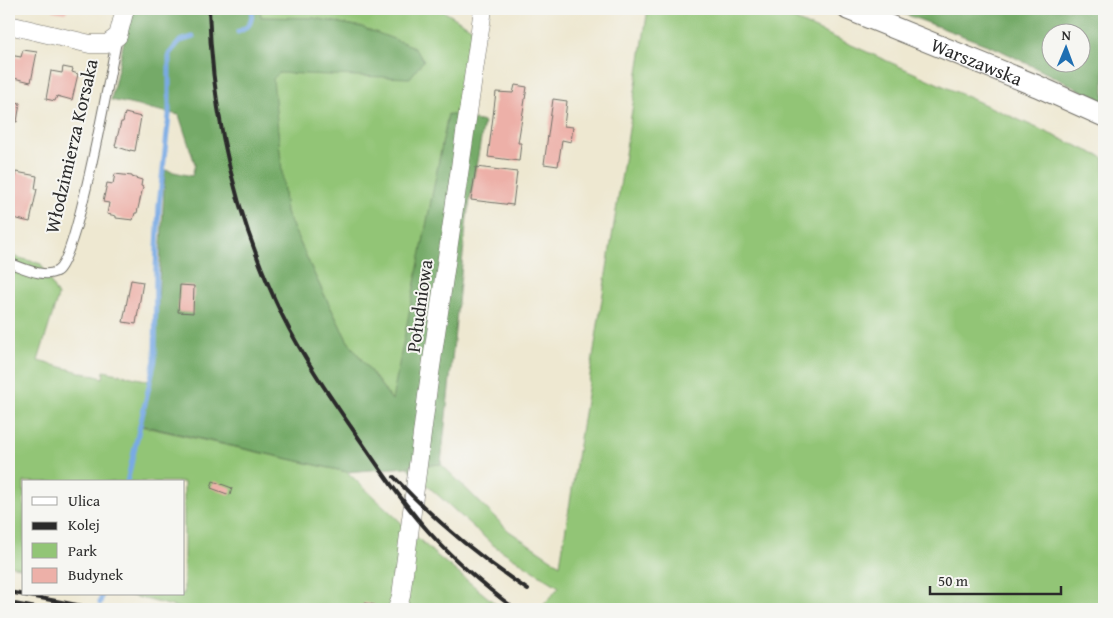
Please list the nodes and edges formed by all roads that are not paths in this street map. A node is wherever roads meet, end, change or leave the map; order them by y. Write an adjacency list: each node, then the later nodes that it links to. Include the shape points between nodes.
1 (125, 9): 5 (street, Włodzimierza Korsaka)
2 (483, 9): 8 (street, Południowa)
3 (848, 9): 6 (street, Warszawska)
4 (9, 25): 5 (street, Włodzimierza Korsaka, via 90,44 107,44)
5 (118, 36): 7 (lane, Włodzimierza Korsaka, via 83,205 63,264 56,272 45,274)
6 (1104, 116)
7 (9, 263)
8 (397, 609)

